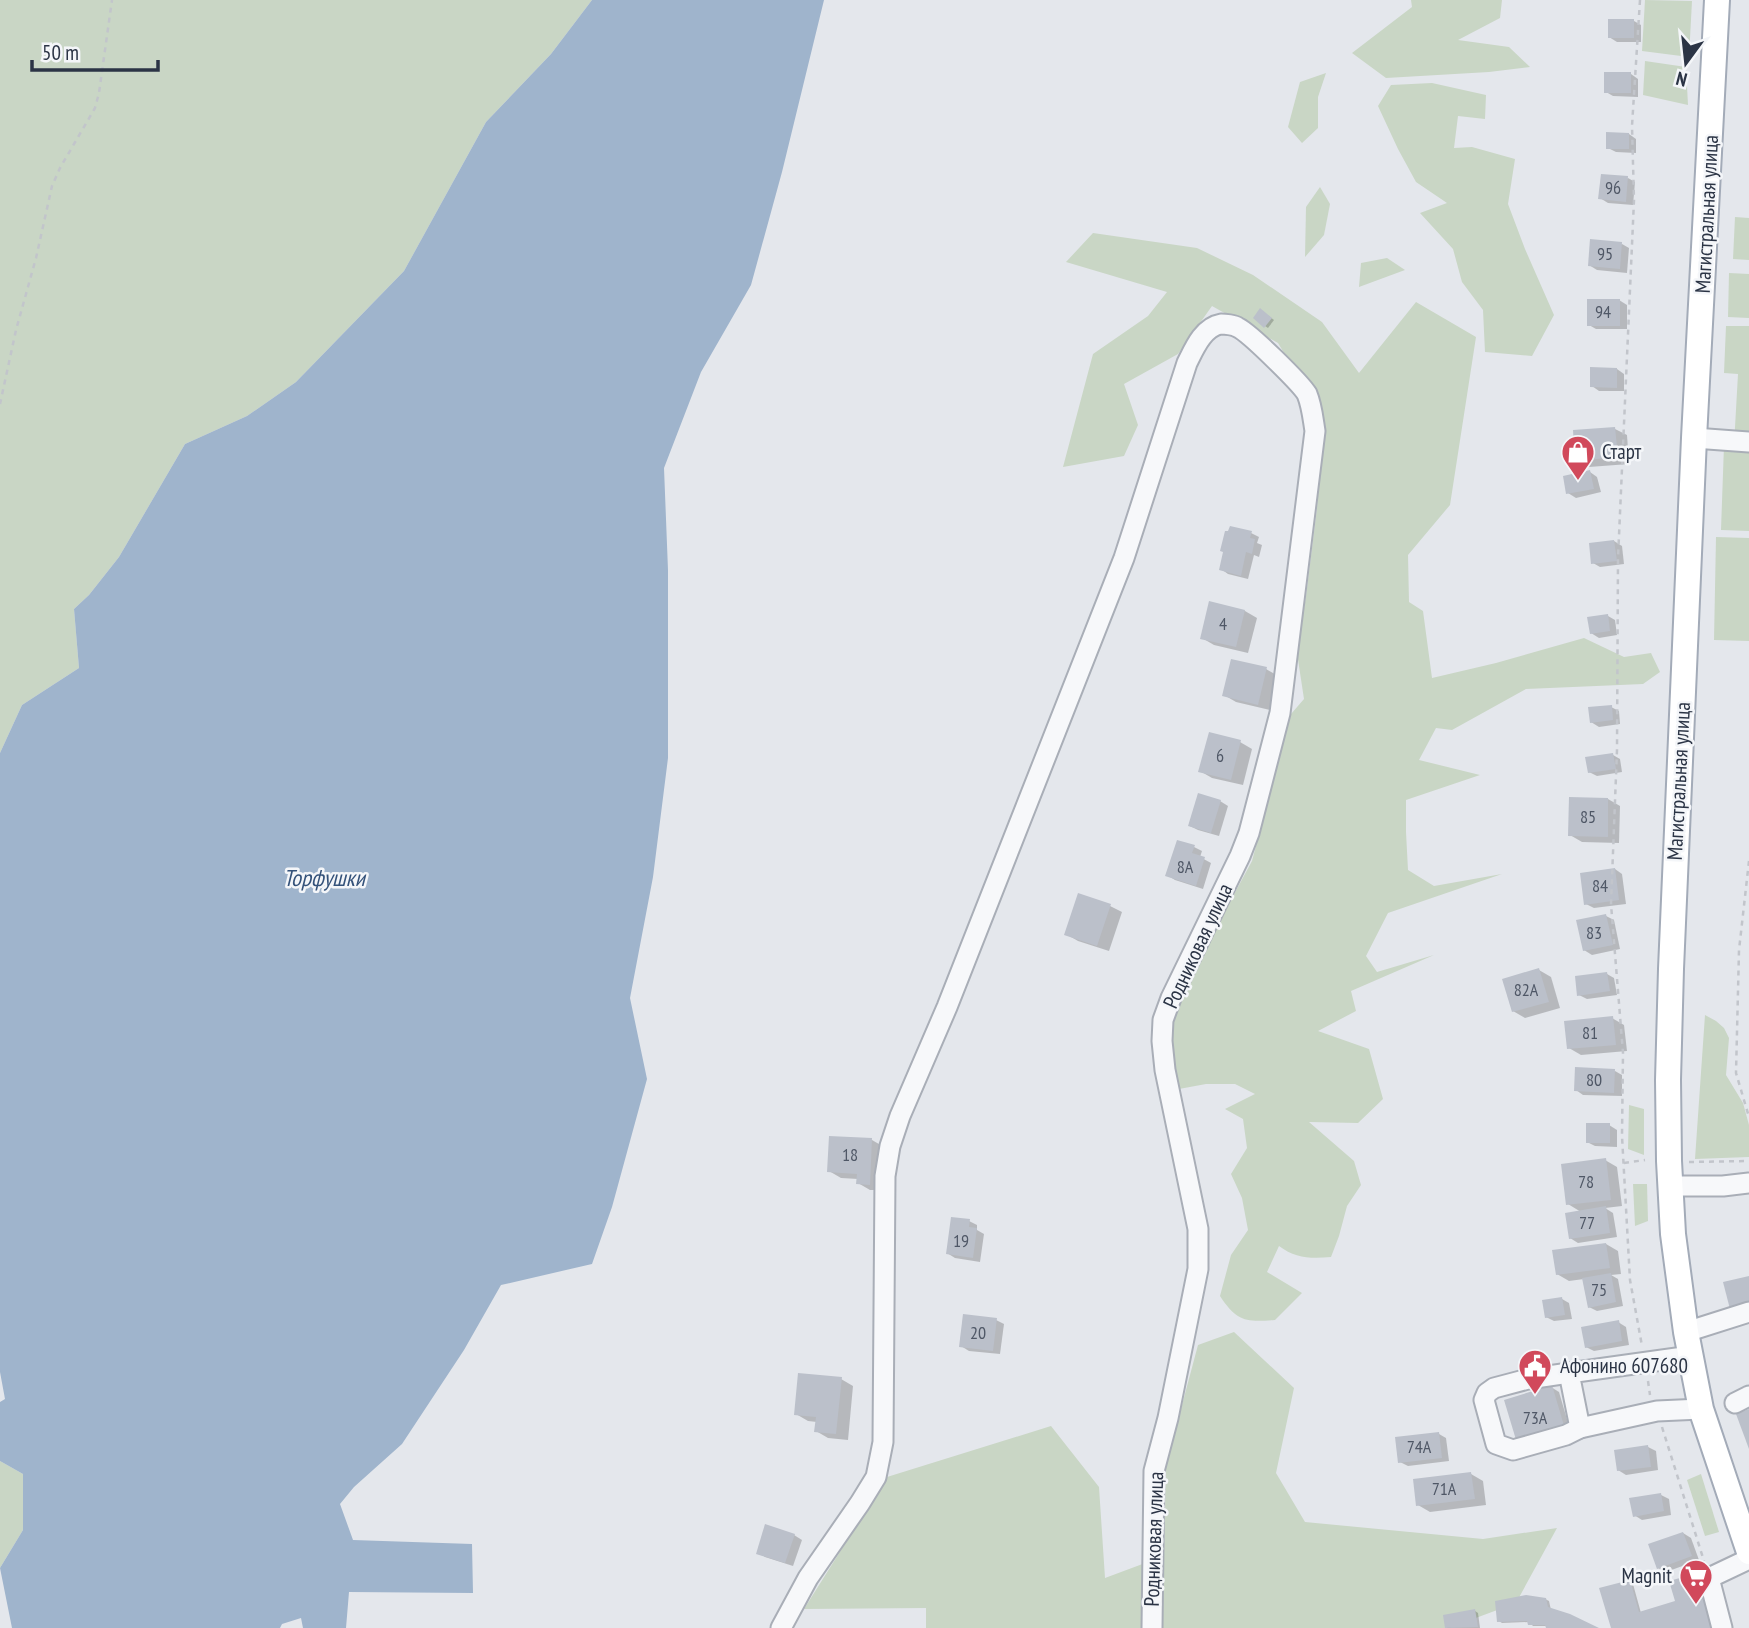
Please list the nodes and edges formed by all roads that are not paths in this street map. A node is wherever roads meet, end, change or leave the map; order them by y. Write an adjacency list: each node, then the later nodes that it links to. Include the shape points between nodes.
1 (1717, 0): 2 (main road, Магистральная улица)
2 (1694, 438): 3 (street); 5 (main road, Магистральная улица, via 1671,969)
3 (1749, 442)
4 (1749, 1183): 5 (street)
5 (1670, 1186): 7 (main road, Магистральная улица)
6 (1749, 1312): 7 (street)
7 (1686, 1332): 8 (main road, Магистральная улица)
8 (1691, 1356): 9 (street); 10 (main road, Магистральная улица)
9 (1569, 1373): 11 (street); 11 (street, via 1494,1388 1485,1400 1496,1444 1513,1450)
10 (1700, 1409): 11 (street, via 1657,1411); 12 (main road, Магистральная улица)
11 (1580, 1427)
12 (1749, 1552)
13 (1749, 1559): 16 (street, via 1709,1578)
14 (781, 1628): 15 (street, Родниковая улица, via 808,1578 876,1477 883,1442 885,1176 900,1116 1124,558 1186,363 1197,342 1222,324 1250,335 1305,392 1315,431 1280,713 1249,833 1163,1020 1165,1070 1198,1229 1198,1269 1154,1471)
15 (1152, 1628)
16 (1722, 1628)

